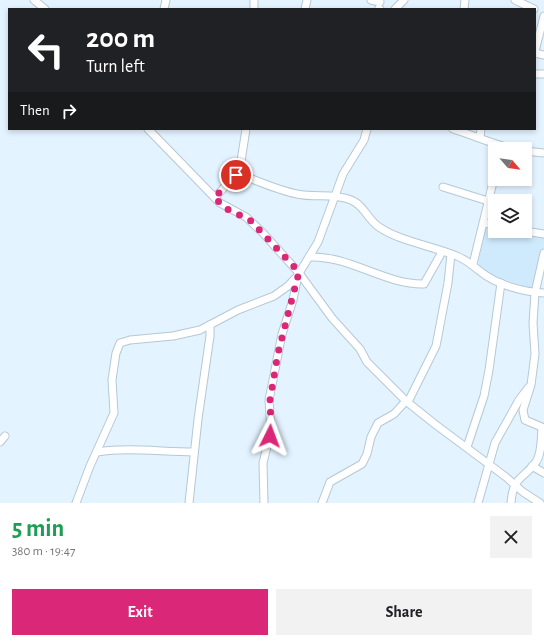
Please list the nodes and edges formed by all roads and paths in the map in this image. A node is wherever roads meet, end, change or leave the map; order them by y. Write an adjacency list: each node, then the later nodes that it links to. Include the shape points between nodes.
1 (34, 0): 6 (street)
2 (371, 0): 5 (street)
3 (404, 0): 7 (street)
4 (515, 0): 8 (street)
5 (380, 6)
6 (44, 8)
7 (396, 8)
8 (533, 8)
9 (544, 16): 10 (street)
10 (536, 48)
11 (149, 130): 23 (street)
12 (246, 130): 20 (street)
13 (367, 130): 22 (street, via 364,140 344,174)
14 (456, 130): 16 (street)
15 (481, 130): 16 (street)
16 (480, 137): 17 (street)
17 (490, 142)
18 (532, 152): 19 (street)
19 (544, 153)
20 (239, 174): 22 (street, via 296,194); 23 (street, via 232,176 223,190)
21 (443, 186): 24 (street)
22 (336, 196): 29 (street, via 355,202 380,228); 32 (street, via 318,242)
23 (214, 197): 34 (street, via 225,208 250,220)
24 (488, 201): 25 (street)
25 (484, 223): 26 (street); 33 (street)
26 (488, 224)
27 (532, 232): 28 (street)
28 (544, 234)
29 (442, 252): 31 (street); 32 (street, via 424,284 387,277 339,260)
30 (544, 253): 36 (street)
31 (451, 254): 33 (street); 40 (street, via 434,354)
32 (309, 257): 34 (street)
33 (473, 264): 35 (street, via 481,272)
34 (299, 274): 38 (street, via 274,296); 40 (street, via 332,318 360,349 367,362); 51 (street, via 282,334 270,400 271,430 263,463)
35 (501, 283): 36 (street); 42 (street, via 484,396)
36 (535, 292): 37 (street); 39 (street, via 535,354)
37 (544, 293)
38 (213, 323): 43 (street, via 200,330 173,336 120,343 112,380 114,413); 44 (street)
39 (530, 386): 41 (street, via 523,410 524,417 530,423); 45 (street, via 498,437)
40 (407, 401): 42 (street); 52 (street, via 394,414 378,423 362,464 330,482)
41 (543, 428): 46 (street, via 539,455)
42 (467, 447): 45 (street)
43 (97, 452): 44 (street, via 128,449); 49 (street)
44 (194, 452): 50 (street)
45 (490, 465): 48 (street); 53 (street)
46 (532, 466): 47 (street); 48 (street)
47 (544, 473)
48 (514, 485): 54 (street); 55 (street)
49 (76, 503)
50 (189, 503)
51 (264, 503)
52 (322, 503)
53 (478, 503)
54 (511, 503)
55 (540, 503)

